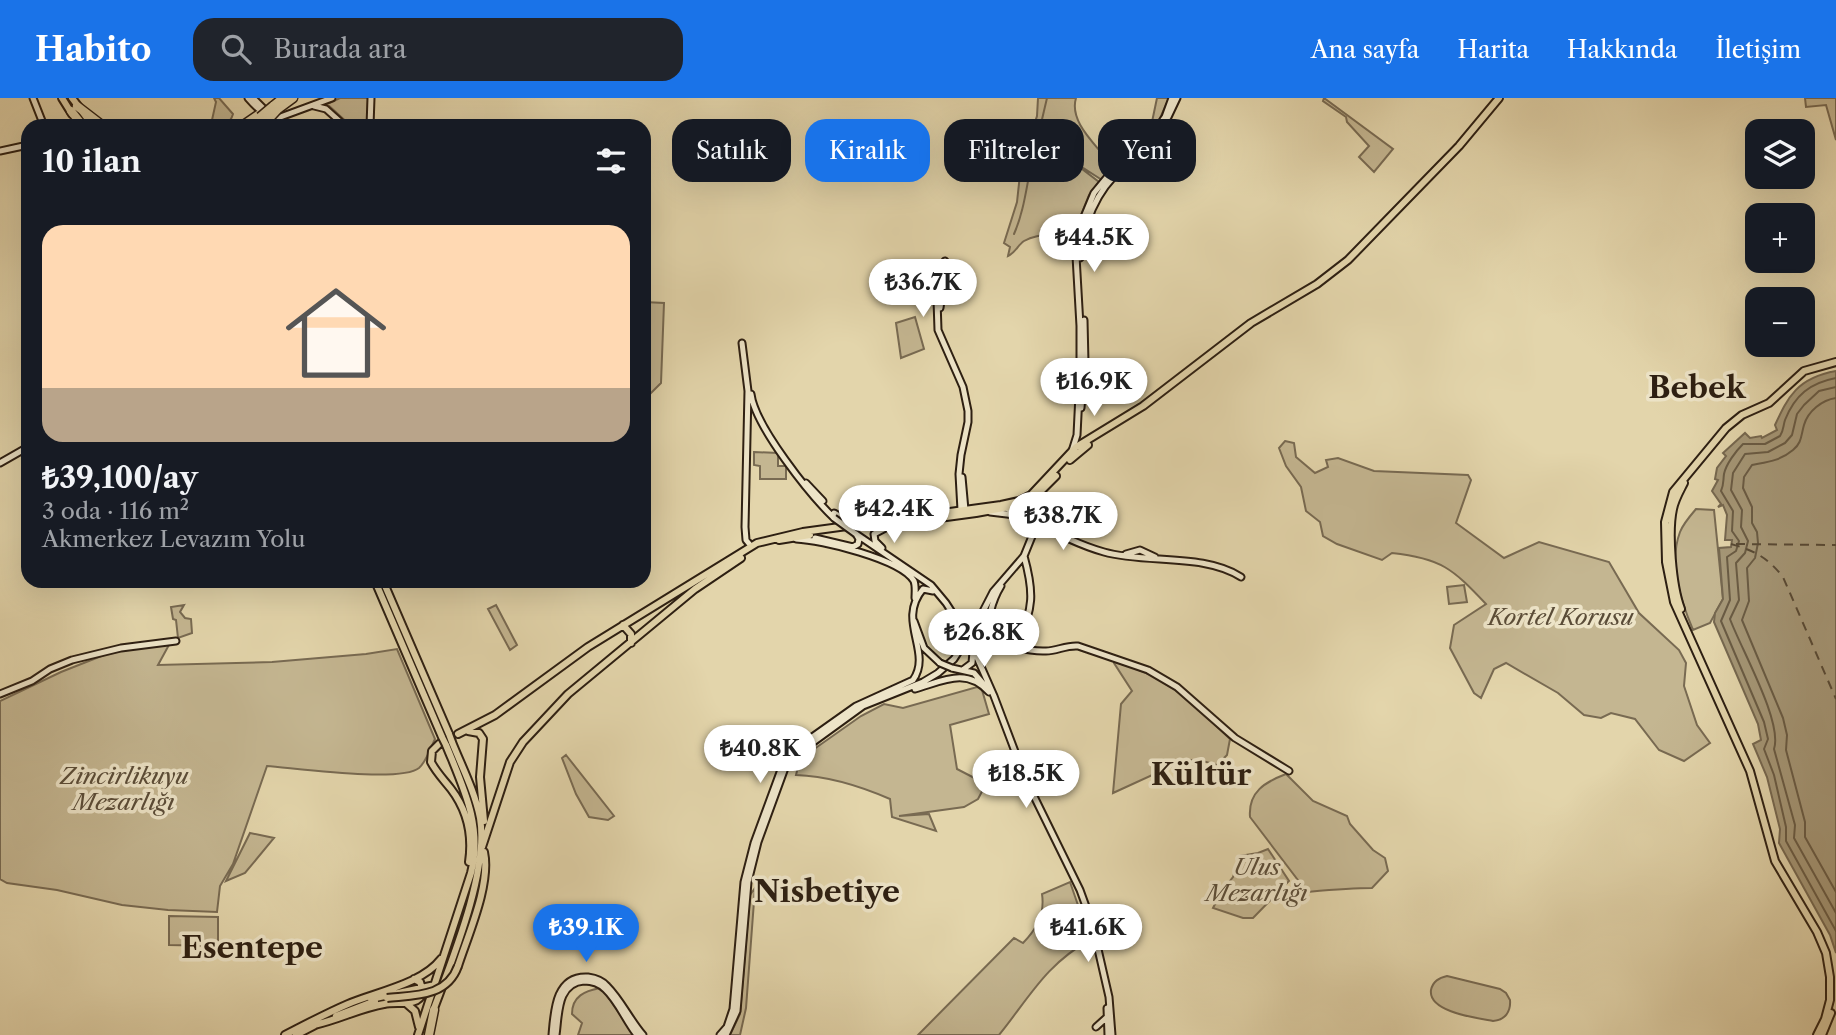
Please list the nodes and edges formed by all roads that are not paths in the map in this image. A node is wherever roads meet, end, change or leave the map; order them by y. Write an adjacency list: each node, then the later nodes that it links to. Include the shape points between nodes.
1 (33, 98): 16 (main road)
2 (62, 98): 11 (main road)
3 (251, 98): 15 (main road)
4 (283, 98): 13 (highway)
5 (293, 98): 13 (highway)
6 (332, 98): 9 (main road)
7 (371, 98): 20 (main road)
8 (1499, 98): 30 (main road, via 1348,260 1251,323)
9 (323, 100): 12 (main road); 14 (main road); 15 (main road, via 280,116)
10 (1174, 100): 29 (main road, via 1150,138 1108,176 1090,201 1081,233)
11 (73, 105): 17 (main road); 18 (highway)
12 (314, 106): 14 (main road); 15 (main road, via 275,119)
13 (275, 108): 15 (highway, bridge)
14 (326, 109): 19 (main road)
15 (260, 117)
16 (41, 119)
17 (86, 119)
18 (93, 119)
19 (337, 119)
20 (370, 119)
21 (21, 146): 22 (main road)
22 (0, 151)
23 (936, 279): 24 (main road); 24 (main road, via 945,261); 25 (main road)
24 (943, 286): 25 (main road); 26 (main road)
25 (934, 288): 26 (main road)
26 (940, 336): 41 (main road, via 963,387 968,411 960,470)
27 (742, 343): 31 (main road)
28 (1836, 362): 82 (main road, via 1804,371 1769,403 1742,415 1718,436 1673,492 1668,522 1674,602 1750,771)
29 (1081, 386): 34 (main road); 36 (main road, via 1077,435)
30 (1143, 406): 34 (main road); 36 (main road)
31 (750, 407): 32 (main road); 33 (main road)
32 (747, 429): 33 (main road, via 756,420); 46 (main road)
33 (769, 433): 38 (main road)
34 (1080, 443): 36 (main road)
35 (21, 451): 37 (main road)
36 (1070, 456): 39 (main road, via 1046,487); 40 (main road, via 1031,495)
37 (0, 463)
38 (796, 474): 44 (main road, via 837,516); 48 (main road, bridge, via 810,494)
39 (1019, 505): 40 (main road); 42 (main road)
40 (1001, 509): 41 (main road); 41 (main road); 42 (main road)
41 (964, 512): 44 (main road); 45 (main road)
42 (1019, 515): 43 (main road)
43 (1037, 524): 47 (main road); 50 (main road)
44 (857, 525): 51 (main road, via 788,534)
45 (891, 525): 49 (main road); 55 (main road, via 876,532 875,541)
46 (745, 527): 51 (main road, via 746,540); 52 (main road)
47 (1051, 531): 50 (main road); 56 (main road, via 1116,555 1222,568)
48 (856, 534): 49 (main road, via 858,544 853,547 818,538); 55 (main road)
49 (789, 539): 51 (main road); 60 (main road, via 817,541 886,562 912,579)
50 (1031, 540): 53 (main road)
51 (753, 547): 52 (main road); 63 (main road)
52 (738, 555): 61 (main road)
53 (1024, 556): 54 (main road); 70 (main road, via 1032,594)
54 (1008, 575): 64 (main road, via 977,623); 67 (main road, via 998,590 989,621)
55 (921, 578): 59 (main road)
56 (1241, 578)
57 (378, 588): 78 (main road)
58 (386, 588): 78 (main road)
59 (939, 594): 60 (main road, via 925,588); 64 (main road)
60 (916, 601): 62 (main road)
61 (657, 605): 63 (main road); 65 (main road)
62 (913, 618): 73 (main road, bridge, via 928,653 940,663); 100 (main road, via 920,659 913,680 856,706 794,751 780,769 746,870 733,1009)
63 (659, 619): 69 (main road)
64 (960, 624): 66 (main road); 72 (main road)
65 (623, 625): 69 (main road, via 631,634); 81 (main road, via 495,715 458,734 475,731 483,739)
66 (968, 637): 67 (main road, via 973,633); 71 (main road); 72 (main road)
67 (991, 638): 70 (main road)
68 (176, 641): 76 (main road, via 72,660)
69 (631, 643): 83 (main road, via 568,694 515,753)
70 (1016, 645): 80 (main road, via 1047,651 1078,646 1148,670 1177,687 1235,738)
71 (972, 646): 73 (main road, via 972,663); 77 (main road)
72 (961, 650): 75 (main road, via 932,678)
73 (961, 669): 74 (main road, via 978,676)
74 (989, 692): 75 (main road, via 975,680 961,677); 77 (main road)
75 (895, 693): 101 (main road, via 852,713 800,751 785,768 750,871 737,1011)
76 (0, 694)
77 (996, 705): 102 (main road, via 1094,934 1107,987)
78 (446, 736): 79 (main road, bridge)
79 (445, 744): 81 (main road, via 474,796); 84 (main road, via 473,818 475,850); 84 (main road, via 430,755 431,762 465,812)
80 (1289, 771)
81 (481, 830): 83 (main road)
82 (1769, 839): 103 (main road, via 1780,873 1826,953 1830,1000); 104 (main road, via 1830,955 1833,1005)
83 (482, 847): 90 (main road, via 472,894); 92 (main road, bridge, via 483,882 450,981 439,990 387,998)
84 (469, 878): 85 (main road)
85 (446, 952): 86 (main road, via 435,967); 87 (main road)
86 (414, 979): 88 (main road); 91 (main road)
87 (435, 985): 88 (main road); 93 (main road)
88 (423, 988): 89 (main road, via 418,1001); 91 (main road, via 371,999)
89 (398, 1002): 92 (main road); 93 (main road, via 413,1009)
90 (434, 1010): 96 (highway)
91 (320, 1017): 94 (main road)
92 (314, 1025): 95 (main road)
93 (419, 1032)
94 (285, 1035)
95 (296, 1035)
96 (430, 1035)
97 (554, 1035): 98 (main road, via 562,996 573,984 589,981 608,992); 99 (main road, via 559,993 572,980 590,977 608,986)
98 (637, 1035)
99 (643, 1035)
100 (720, 1035)
101 (726, 1035)
102 (1110, 1035)
103 (1817, 1035)
104 (1822, 1035)

